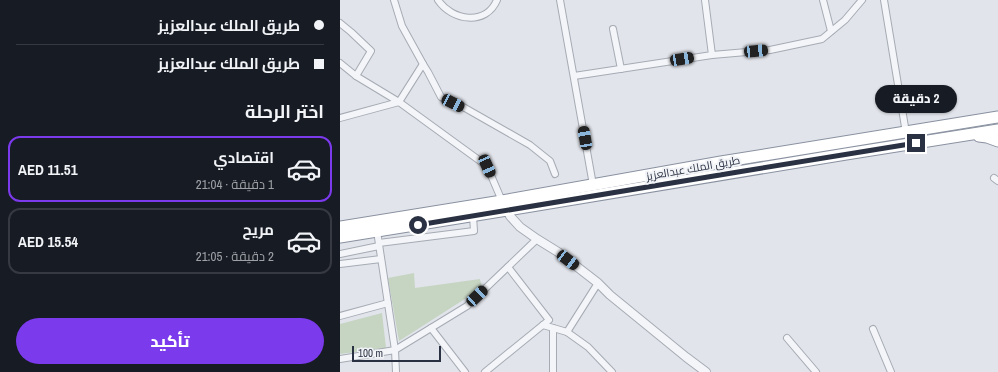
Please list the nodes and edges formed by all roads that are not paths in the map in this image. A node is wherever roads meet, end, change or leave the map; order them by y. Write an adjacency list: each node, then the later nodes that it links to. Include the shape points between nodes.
1 (394, 0): 14 (street, via 402,26)
2 (438, 0): 3 (street, via 450,13 473,18 487,13)
3 (497, 0)
4 (560, 0): 17 (street)
5 (705, 0): 12 (street)
6 (823, 0): 11 (street)
7 (862, 0): 11 (street, via 845,20)
8 (884, 0): 24 (street)
9 (340, 23): 16 (street, via 371,51)
10 (613, 29): 15 (street)
11 (831, 31): 12 (street, via 822,39 770,50)
12 (712, 55): 15 (street)
13 (340, 62): 16 (street)
14 (423, 64): 18 (street); 27 (street, via 441,97 530,145 550,161)
15 (621, 69): 17 (street)
16 (356, 76): 18 (street)
17 (574, 76): 28 (street)
18 (399, 102): 21 (street); 29 (street, via 487,166)
19 (998, 111): 22 (highway)
20 (998, 117): 22 (highway, طريق الملك عبدالعزيز)
21 (340, 118)
22 (963, 122): 24 (highway, طريق الملك عبدالعزيز)
23 (998, 130): 25 (highway, طريق الملك عبدالعزيز)
24 (906, 132): 28 (highway, طريق الملك عبدالعزيز)
25 (967, 135): 26 (highway); 29 (highway, طريق الملك عبدالعزيز)
26 (998, 141)
27 (555, 174)
28 (593, 185): 29 (highway, طريق الملك عبدالعزيز)
29 (505, 206): 30 (highway, طريق الملك عبدالعزيز); 31 (highway, طريق الملك عبدالعزيز); 34 (street, via 510,216)
30 (474, 216): 32 (highway, طريق الملك عبدالعزيز); 35 (street, via 474,231)
31 (340, 227)
32 (377, 231): 33 (highway, طريق الملك عبدالعزيز); 35 (street)
33 (340, 237)
34 (537, 239): 39 (street); 40 (street)
35 (379, 244): 36 (street); 37 (street)
36 (340, 254)
37 (381, 259): 38 (street); 41 (street)
38 (340, 264)
39 (508, 267): 43 (street, via 549,320); 44 (street, via 467,306)
40 (598, 283): 47 (street); 56 (street)
41 (388, 303): 42 (street); 49 (street)
42 (340, 316)
43 (543, 325): 45 (street); 53 (street)
44 (431, 328): 49 (street); 52 (street)
45 (553, 328): 47 (street); 54 (street)
46 (873, 329): 58 (street)
47 (567, 332): 55 (street, via 588,347)
48 (787, 338): 57 (street)
49 (395, 350): 50 (street); 51 (street)
50 (340, 359)
51 (396, 372)
52 (465, 372)
53 (485, 372)
54 (553, 372)
55 (612, 372)
56 (706, 372)
57 (816, 372)
58 (891, 372)

